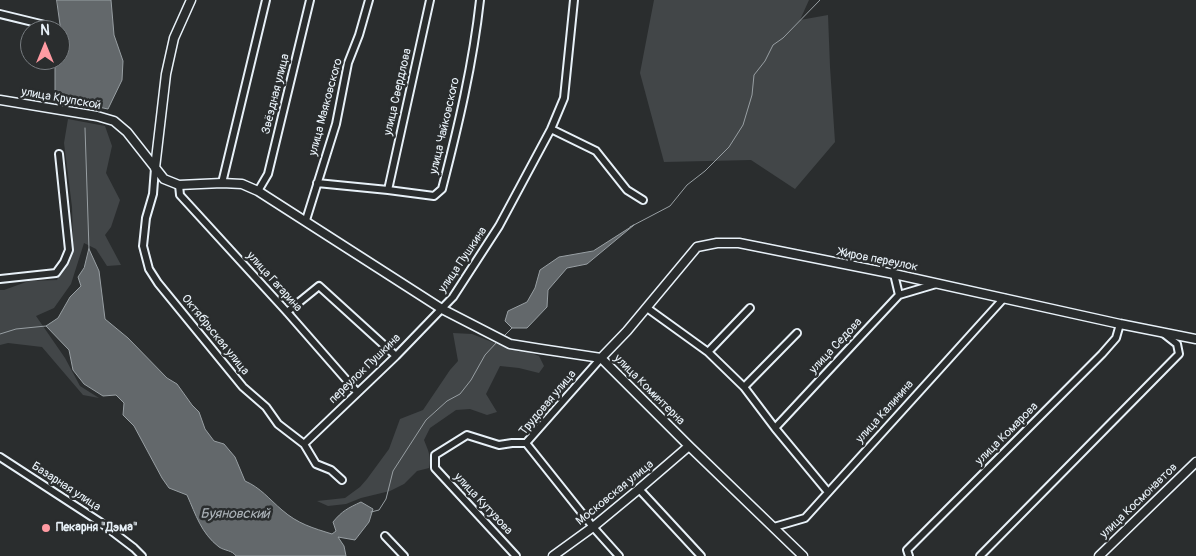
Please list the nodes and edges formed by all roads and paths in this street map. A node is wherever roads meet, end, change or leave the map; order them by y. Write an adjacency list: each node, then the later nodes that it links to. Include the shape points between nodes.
1 (191, 0): 13 (street, via 174,38 166,74)
2 (266, 0): 14 (street)
3 (310, 0): 18 (street, Звёздная улица, via 268,174)
4 (369, 0): 15 (street, улица Маяковского, via 348,63 336,124)
5 (430, 0): 17 (street, улица Свердлова)
6 (480, 0): 17 (street, улица Чайковского, via 462,109 442,189 434,196)
7 (574, 0): 11 (street, улица Пушкина, via 564,98)
8 (0, 14): 9 (street)
9 (25, 20)
10 (0, 100): 13 (street, улица Крупской, via 114,121)
11 (551, 129): 19 (street, via 596,151 627,190); 26 (street, улица Пушкина, via 500,226 453,297)
12 (59, 154): 22 (street, via 69,250 64,262 56,273)
13 (156, 168): 16 (street, via 164,179); 41 (street, Октябрьская улица, via 143,246 149,269 243,387 266,407 278,424)
14 (222, 183): 16 (street, улица Пушкина); 18 (street, улица Пушкина, via 242,184)
15 (317, 183): 17 (street, улица Чайковского); 20 (street, улица Маяковского)
16 (179, 185): 29 (street, улица Гагарина, via 180,195)
17 (388, 190)
18 (258, 191): 20 (street, улица Пушкина)
19 (643, 200)
20 (306, 220): 26 (street, улица Пушкина)
21 (894, 274): 23 (street, Жиров переулок); 24 (street); 27 (street, Жиров переулок, via 739,244 717,243 697,247)
22 (0, 279)
23 (937, 283): 24 (street); 25 (street, Жиров переулок)
24 (899, 295): 39 (street, улица Седова)
25 (1004, 298): 30 (street, Жиров переулок); 47 (street, улица Калинина)
26 (442, 308): 35 (street, переулок Пушкина); 36 (street, улица Коминтерна, via 510,344)
27 (647, 308): 34 (street); 36 (street, Жиров переулок)
28 (750, 308): 34 (street)
29 (288, 312): 35 (street, via 318,286); 38 (street, улица Гагарина)
30 (1120, 324): 31 (street, Жиров переулок); 58 (street, улица Комарова, via 1116,338 1102,354 907,550)
31 (1160, 331): 33 (street, Жиров переулок); 59 (street, via 1177,344 1179,354)
32 (797, 333): 37 (street)
33 (1196, 339)
34 (708, 352): 37 (street)
35 (396, 356): 38 (street, переулок Пушкина)
36 (601, 358): 40 (street, Трудовая улица); 42 (street, улица Коминтерна)
37 (744, 387): 39 (street)
38 (357, 392): 41 (street, переулок Пушкина)
39 (775, 428): 47 (street)
40 (526, 443): 48 (street, Трудовая улица); 53 (street, улица Кутузова, via 499,445 467,435 435,454 435,468)
41 (304, 444): 45 (street, Октябрьская улица, via 316,464 331,470)
42 (689, 446): 46 (street, Московская улица); 49 (street, улица Коминтерна)
43 (0, 457): 51 (street, Базарная улица, via 100,522)
44 (1196, 462): 60 (street, улица Космонавтов)
45 (342, 480)
46 (639, 490): 48 (street, Московская улица); 56 (street)
47 (828, 492): 49 (street, улица Калинина, via 804,518)
48 (592, 527): 54 (street, Московская улица); 55 (street, Трудовая улица)
49 (774, 527): 57 (street, улица Коминтерна)
50 (386, 536): 52 (street)
51 (142, 556)
52 (404, 556)
53 (516, 556)
54 (553, 556)
55 (619, 556)
56 (701, 556)
57 (802, 556)
58 (909, 556)
59 (980, 556)
60 (1099, 556)

